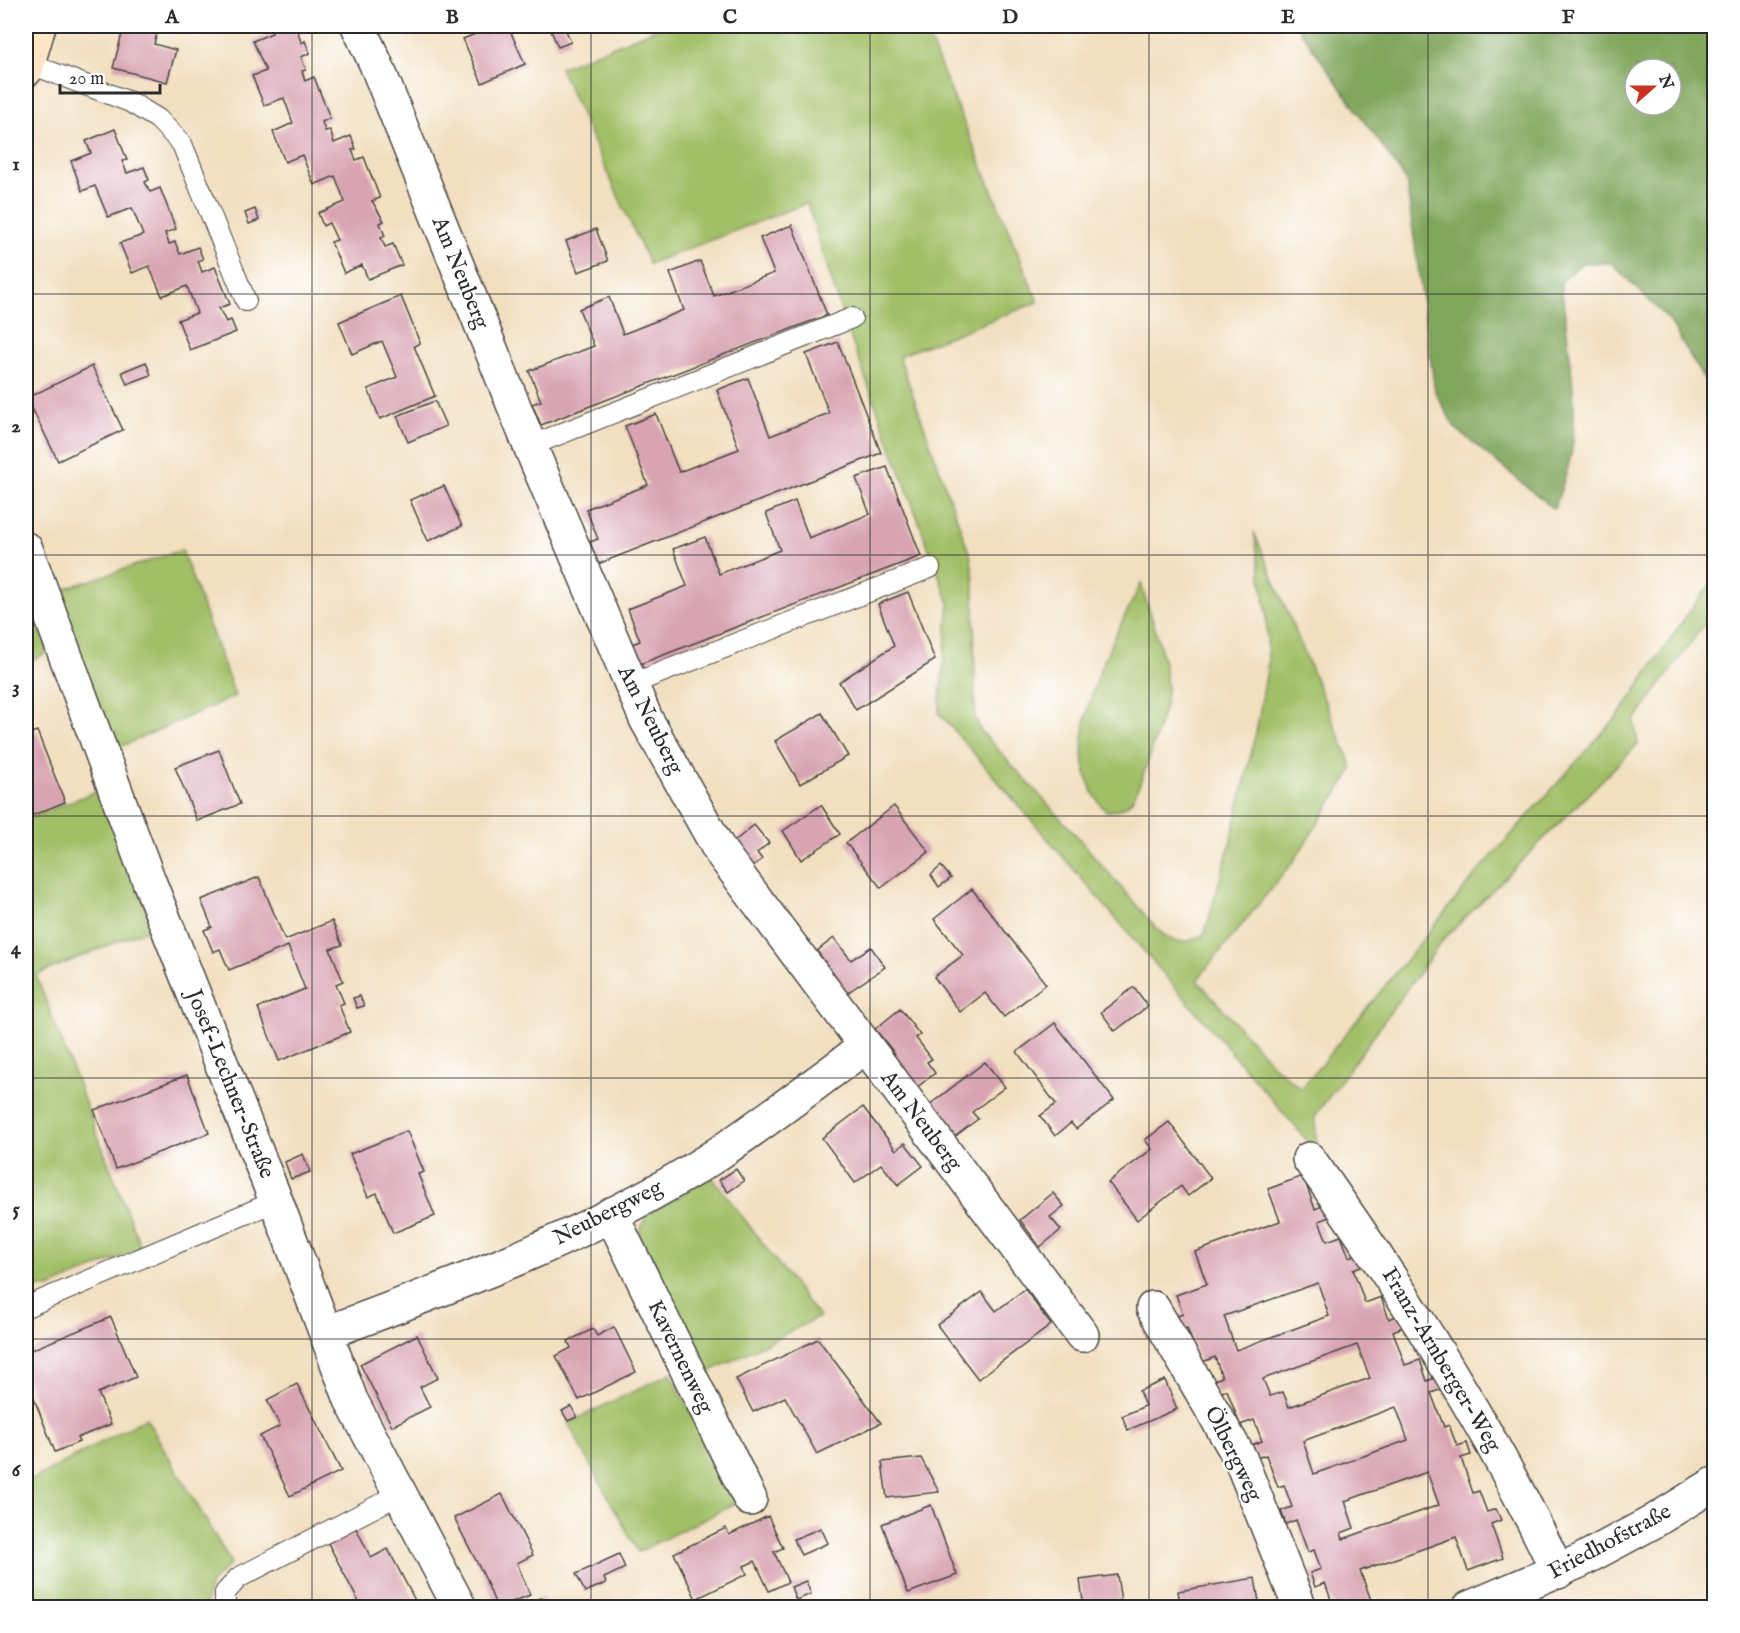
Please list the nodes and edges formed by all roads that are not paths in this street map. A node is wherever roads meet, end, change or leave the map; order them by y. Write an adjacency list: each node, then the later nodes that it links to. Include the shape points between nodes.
1 (39, 26): 3 (street)
2 (358, 26): 6 (street, Am Neuberg)
3 (27, 66): 4 (lane, via 130,102 158,119 182,144)
4 (246, 300)
5 (852, 318): 6 (lane)
6 (530, 446): 9 (street, Am Neuberg)
7 (26, 549): 12 (street, Josef-Lechner-Straße, via 149,881)
8 (930, 568): 9 (lane)
9 (629, 685): 10 (street, Am Neuberg, via 720,851)
10 (865, 1047): 13 (street, Neubergweg, via 710,1159); 17 (street, Am Neuberg)
11 (1309, 1159): 21 (street, Franz-Arnberger-Weg, via 1372,1247 1437,1349 1518,1488)
12 (276, 1201): 14 (lane); 16 (street, Josef-Lechner-Straße)
13 (611, 1214): 16 (street, Neubergweg, via 490,1272); 20 (street, Kavernenweg)
14 (26, 1307)
15 (1153, 1308): 24 (street, Ölbergweg, via 1240,1458)
16 (326, 1334): 19 (street, Josef-Lechner-Straße, via 351,1400)
17 (1082, 1335)
18 (1714, 1484): 21 (street, Friedhofstraße, via 1651,1523)
19 (400, 1494): 22 (lane, via 238,1578 225,1593); 23 (street, Josef-Lechner-Straße)
20 (750, 1499)
21 (1558, 1572): 25 (street, Friedhofstraße)
22 (225, 1608)
23 (460, 1608)
24 (1300, 1608)
25 (1469, 1608)

